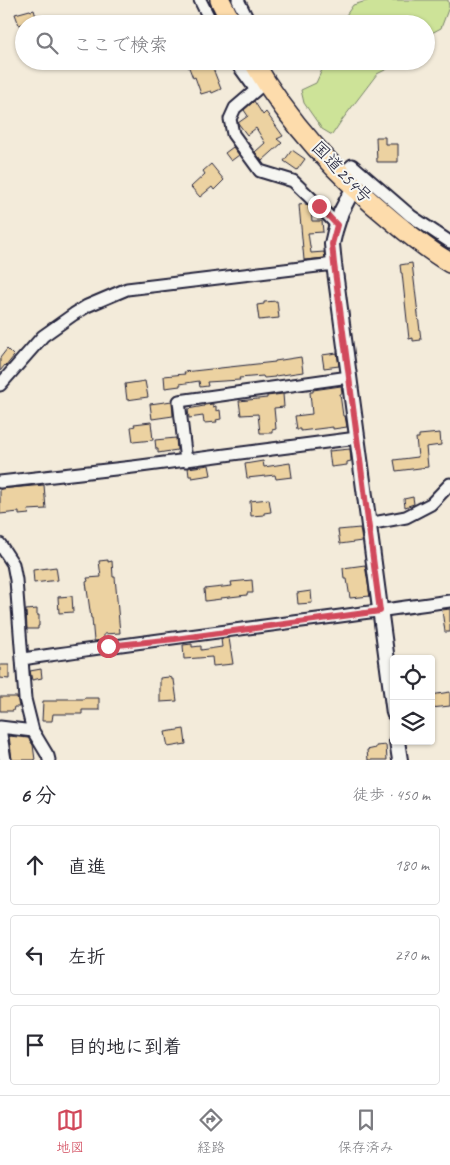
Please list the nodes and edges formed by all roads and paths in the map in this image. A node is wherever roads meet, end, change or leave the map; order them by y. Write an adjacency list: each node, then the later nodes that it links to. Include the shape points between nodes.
1 (200, 0): 4 (street)
2 (220, 0): 5 (highway)
3 (238, 0): 6 (street)
4 (208, 15)
5 (228, 15)
6 (246, 15)
7 (260, 74): 8 (highway, 国道254号, via 296,124); 9 (street, via 230,119 233,134 260,171 293,181)
8 (348, 181): 9 (street); 10 (street, via 352,165 411,216); 11 (highway, 国道254号, via 416,240)
9 (337, 225): 12 (street, via 332,244)
10 (450, 242)
11 (450, 263)
12 (334, 264): 13 (street); 14 (street, via 127,290 87,306 43,336)
13 (349, 377): 15 (street); 16 (street, via 179,401)
14 (0, 385)
15 (357, 438): 16 (street); 19 (street)
16 (186, 460): 17 (street)
17 (0, 482)
18 (450, 484): 19 (street, via 431,504 406,517)
19 (368, 524): 22 (street)
20 (0, 544): 23 (street, via 13,564)
21 (450, 601): 22 (street)
22 (380, 611): 23 (street); 24 (street)
23 (23, 659): 26 (street, via 25,699)
24 (392, 700)
25 (0, 727): 26 (street); 28 (street)
26 (33, 731): 29 (street)
27 (398, 745): 30 (street)
28 (5, 760)
29 (49, 760)
30 (400, 760)

